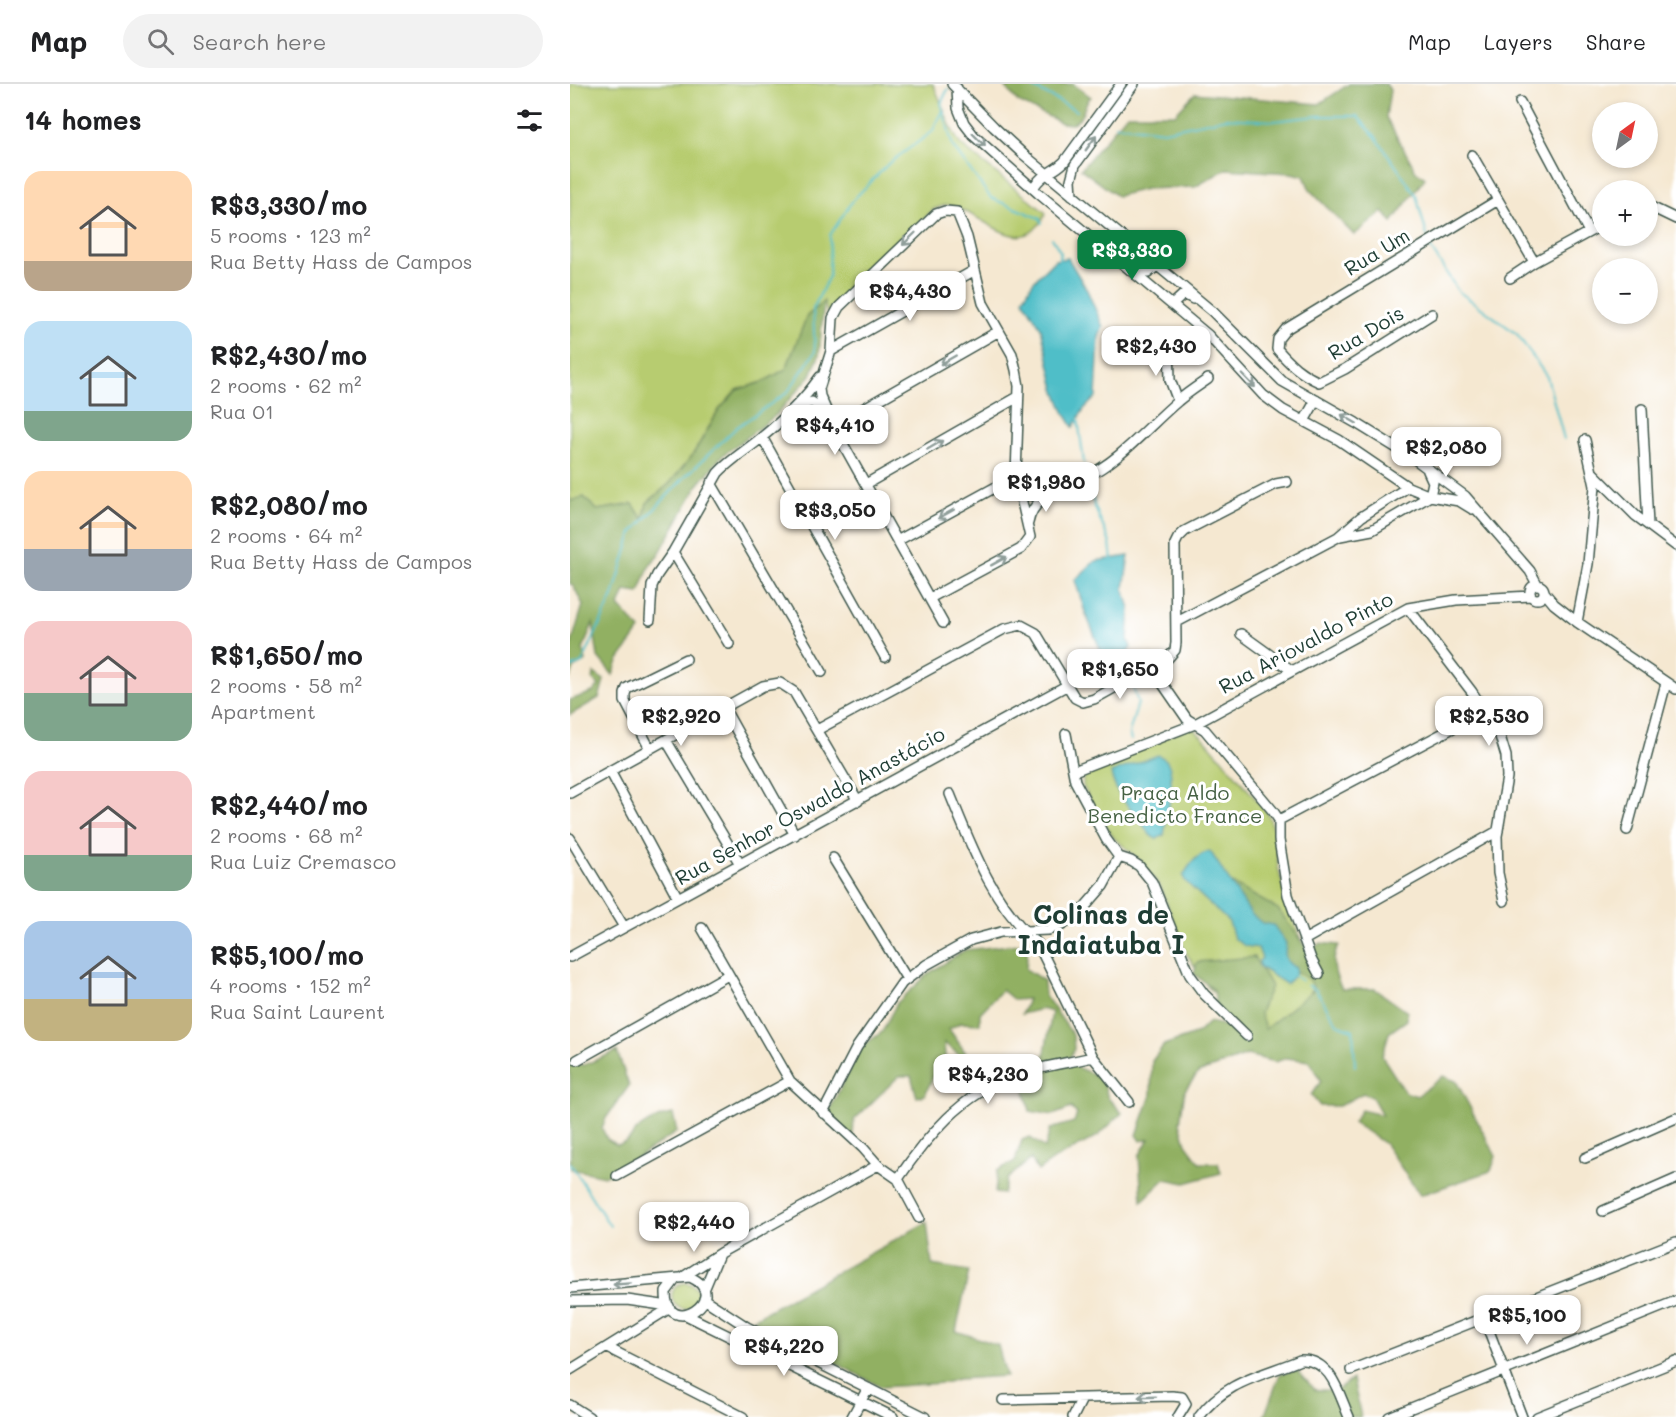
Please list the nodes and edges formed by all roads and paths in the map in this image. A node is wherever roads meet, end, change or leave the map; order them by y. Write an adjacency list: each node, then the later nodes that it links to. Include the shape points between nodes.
1 (1121, 84): 6 (street, via 1064,162)
2 (1134, 84): 8 (street, one-way to 2, via 1075,165)
3 (955, 86): 6 (street, via 994,128); 7 (street, one-way to 7, via 964,123)
4 (1520, 102): 13 (street)
5 (1472, 155): 9 (street)
6 (1046, 173): 7 (street); 8 (street)
7 (1033, 188): 14 (street)
8 (1072, 195): 16 (street)
9 (1498, 200): 15 (street); 27 (street, Rua Um, via 1286,329 1278,339 1277,349 1303,375)
10 (1658, 210): 11 (street)
11 (1676, 219)
12 (1592, 230): 13 (street)
13 (1589, 232): 15 (street)
14 (1105, 247): 16 (street, via 1144,273); 19 (street)
15 (1534, 262): 18 (street)
16 (1158, 265): 20 (street)
17 (975, 270): 22 (street, via 983,303); 24 (street); 24 (street, one-way to 24, via 957,212 936,214 839,307 833,318)
18 (1510, 278)
19 (1173, 305): 20 (street, via 1186,294); 34 (street, one-way to 34, via 1208,335 1263,395)
20 (1213, 312): 29 (street, via 1282,381)
21 (1432, 314): 27 (street, Rua Dois)
22 (999, 331): 28 (street, via 1017,370); 35 (street, one-way to 35)
23 (1169, 343): 30 (street, via 1170,380)
24 (831, 351): 25 (street)
25 (826, 368): 31 (street); 33 (street, via 819,389)
26 (1208, 379): 30 (street)
27 (1319, 382)
28 (1018, 397): 40 (street); 43 (street, one-way to 28)
29 (1316, 400): 34 (street); 38 (street, one-way to 29)
30 (1178, 401): 46 (street, via 1120,456)
31 (793, 409): 33 (street, via 812,402); 36 (street)
32 (1642, 410): 52 (street)
33 (828, 415): 35 (street)
34 (1304, 421): 44 (street)
35 (833, 426): 43 (street)
36 (762, 438): 42 (street, via 727,463); 66 (street)
37 (1585, 440): 39 (street)
38 (1426, 467): 47 (street, via 1433,478); 50 (street, via 1465,496)
39 (1592, 472): 52 (street); 62 (street, via 1593,522)
40 (1016, 476): 45 (street); 54 (street, one-way to 54)
41 (1287, 482): 61 (street, via 1276,484 1178,538)
42 (711, 483): 56 (street); 69 (street)
43 (866, 484): 54 (street)
44 (1408, 487): 47 (street); 48 (street)
45 (1018, 490): 46 (street, via 1034,496); 51 (street)
46 (1051, 493): 51 (street, via 1033,508)
47 (1430, 496): 49 (street); 50 (street, via 1459,501)
48 (1392, 497): 49 (street); 53 (street)
49 (1402, 514): 53 (street, via 1372,530)
50 (1481, 514): 57 (street, via 1530,571 1537,584 1531,588)
51 (1027, 525): 58 (street, one-way to 51, via 1021,549 1030,535)
52 (1648, 525): 55 (street)
53 (1338, 537): 61 (street)
54 (897, 541): 58 (street)
55 (1676, 546)
56 (673, 552): 60 (street, via 652,586); 65 (street)
57 (1538, 596): 59 (street, Rua Ariovaldo Pinto, via 1456,600); 62 (street)
58 (930, 598): 63 (street)
59 (1408, 608): 68 (street, Rua Ariovaldo Pinto); 75 (street)
60 (650, 620)
61 (1177, 622): 72 (street, via 1175,650 1168,658 1089,701 1079,701)
62 (1577, 622): 71 (street)
63 (943, 623)
64 (1240, 634): 68 (street)
65 (729, 644)
66 (885, 657)
67 (686, 659): 80 (street, via 627,687 626,701)
68 (1292, 670): 76 (street, Rua Ariovaldo Pinto)
69 (822, 672)
70 (1158, 677): 76 (street, via 1187,719)
71 (1666, 683): 73 (street); 87 (street)
72 (1066, 686): 77 (street, via 1036,633 1021,626 1004,629); 85 (street, Rua Senhor Oswaldo Anastácio)
73 (1676, 689)
74 (724, 708): 77 (street, via 763,686 780,682 794,692); 79 (street); 89 (street)
75 (1485, 711): 86 (street); 88 (street, via 1499,733 1506,756 1507,777)
76 (1195, 724): 82 (street, Rua Ariovaldo Pinto); 86 (street, via 1205,730)
77 (817, 730): 85 (street)
78 (1066, 734): 82 (street)
79 (666, 740): 80 (street); 93 (street)
80 (650, 749): 81 (street)
81 (610, 771): 83 (street); 94 (street)
82 (1074, 771): 91 (street, via 1085,802)
83 (570, 793)
84 (950, 794): 98 (street, via 994,893)
85 (858, 801): 89 (street, Rua Senhor Oswaldo Anastácio)
86 (1279, 820): 99 (street, via 1288,895)
87 (1627, 830)
88 (1498, 831): 95 (street, via 1498,873); 99 (street)
89 (795, 835): 93 (street, Rua Senhor Oswaldo Anastácio)
90 (570, 838): 96 (street)
91 (1119, 857): 98 (street, via 1103,886 1077,916 1048,930); 104 (street, via 1139,866 1152,882 1190,975)
92 (832, 858): 103 (street)
93 (740, 864): 94 (street, Rua Senhor Oswaldo Anastácio)
94 (678, 898): 96 (street, Rua Senhor Oswaldo Anastácio)
95 (1504, 901)
96 (624, 927): 100 (street, Rua Senhor Oswaldo Anastácio)
97 (702, 928): 102 (street)
98 (1023, 931): 103 (street, via 971,940); 105 (street, via 1038,944)
99 (1304, 940): 101 (street)
100 (570, 957)
101 (1319, 974)
102 (728, 975): 106 (street); 107 (street)
103 (907, 979): 109 (street, via 857,1047)
104 (1247, 1036)
105 (1093, 1057): 108 (street); 114 (street, via 1013,1076 990,1087 949,1115)
106 (577, 1060)
107 (790, 1081): 109 (street); 113 (street)
108 (1130, 1102)
109 (823, 1113): 112 (street)
110 (1676, 1118): 111 (street)
111 (1585, 1158)
112 (878, 1165): 114 (street); 119 (street)
113 (617, 1176)
114 (898, 1179): 117 (street)
115 (1676, 1179): 116 (street)
116 (1603, 1211)
117 (919, 1218)
118 (1676, 1242): 128 (street)
119 (720, 1253): 120 (street); 122 (street)
120 (679, 1278): 121 (street, one-way to 121); 122 (street, via 696,1280); 126 (street, via 666,1292)
121 (570, 1288)
122 (704, 1295): 127 (street, via 701,1307); 135 (street, via 747,1327)
123 (570, 1300): 125 (street)
124 (1676, 1301): 134 (street)
125 (639, 1302): 126 (street); 129 (street, via 648,1313)
126 (670, 1307): 127 (street); 129 (street)
127 (686, 1315): 138 (street)
128 (1485, 1318): 133 (street); 134 (street)
129 (648, 1323): 130 (street)
130 (609, 1348): 132 (street); 141 (street)
131 (1676, 1361): 151 (street)
132 (570, 1370)
133 (1351, 1370)
134 (1503, 1371): 149 (street); 150 (street)
135 (868, 1388): 138 (street); 144 (street)
136 (1082, 1399): 137 (street); 145 (street); 146 (street, one-way to 136, via 1186,1404 1182,1397)
137 (1003, 1400)
138 (861, 1401): 142 (street); 143 (street)
139 (570, 1405): 140 (street)
140 (590, 1417)
141 (743, 1417)
142 (852, 1417)
143 (893, 1417)
144 (926, 1417)
145 (1072, 1417)
146 (1178, 1417)
147 (1199, 1417): 148 (street, via 1233,1386 1307,1359 1319,1364 1330,1376)
148 (1349, 1417)
149 (1389, 1417)
150 (1522, 1417)
151 (1537, 1417)

